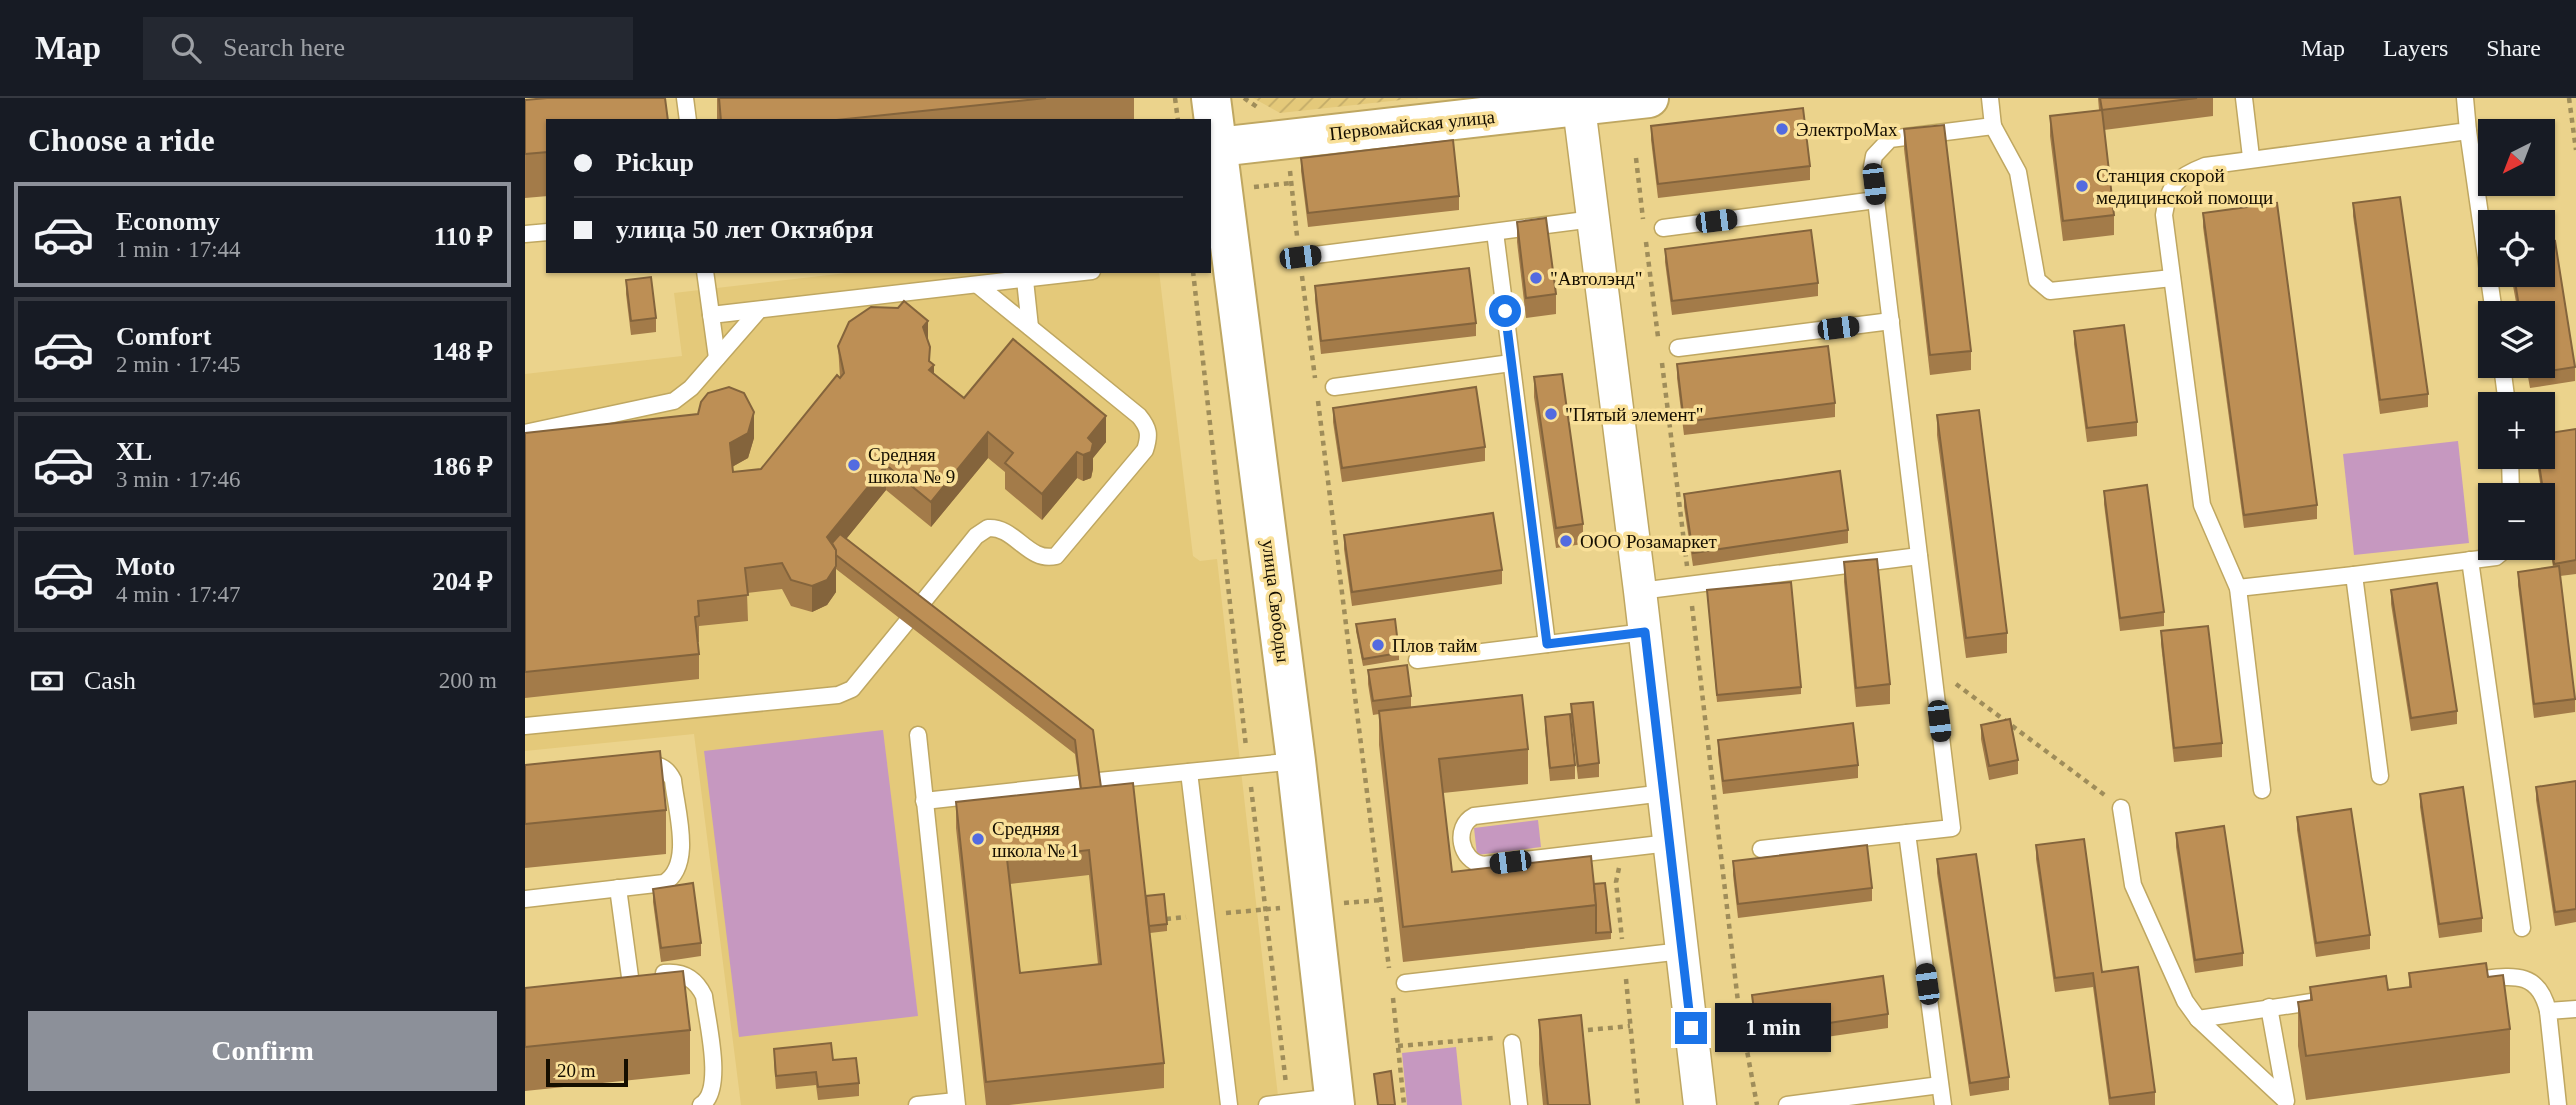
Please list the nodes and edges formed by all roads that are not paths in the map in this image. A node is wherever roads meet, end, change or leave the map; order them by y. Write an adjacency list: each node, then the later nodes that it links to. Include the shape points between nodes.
1 (685, 98): 8 (lane)
2 (1211, 98): 11 (main road, улица Свободы)
3 (1649, 98): 7 (main road, Первомайская улица)
4 (1990, 98): 9 (lane)
5 (2244, 98): 12 (lane)
6 (2465, 98): 10 (lane)
7 (1579, 107): 11 (main road, Первомайская улица); 14 (street)
8 (688, 119)
9 (1993, 126): 13 (lane, via 1890,139 1874,156); 22 (lane, via 2018,172 2037,280 2050,291)
10 (2468, 131): 12 (lane); 25 (lane)
11 (1216, 158): 48 (main road, улица Свободы)
12 (2251, 158): 22 (lane, via 2204,166 2181,176 2167,195 2164,215)
13 (1876, 200): 15 (lane); 28 (lane)
14 (1594, 219): 17 (lane); 40 (street)
15 (1663, 228)
16 (546, 232): 18 (lane)
17 (1495, 232): 19 (lane); 32 (lane)
18 (525, 234)
19 (1300, 257)
20 (705, 273): 27 (lane)
21 (1077, 273): 23 (lane)
22 (2172, 278): 39 (lane, via 2202,505)
23 (1025, 280): 24 (lane); 29 (lane)
24 (979, 286): 26 (lane); 29 (lane)
25 (2492, 301)
26 (759, 310): 27 (lane); 31 (lane)
27 (711, 315): 31 (lane)
28 (1891, 321): 30 (lane); 35 (lane)
29 (1030, 327): 41 (lane, via 1139,416 1149,437 1145,450 1056,556 1040,557 1004,531 988,528 976,536)
30 (1678, 348)
31 (717, 358): 34 (lane, via 691,388 666,404)
32 (1511, 363): 33 (lane); 44 (lane)
33 (1334, 387)
34 (525, 433)
35 (1919, 556): 40 (lane); 58 (lane, via 1952,828)
36 (2478, 559): 37 (lane)
37 (2470, 560): 38 (lane); 63 (lane)
38 (2354, 575): 39 (lane); 51 (lane)
39 (2238, 588): 54 (lane)
40 (1640, 591): 43 (street)
41 (918, 608)
42 (906, 623): 46 (lane, via 852,689 838,695)
43 (1645, 632): 44 (lane); 55 (street)
44 (1547, 644): 45 (lane)
45 (1417, 660)
46 (525, 726)
47 (918, 735): 56 (lane)
48 (1296, 761): 50 (lane); 74 (main road, улица Свободы)
49 (619, 767): 61 (lane, via 646,764 668,769 681,857 674,877 664,883)
50 (1189, 772): 52 (lane); 79 (lane)
51 (2380, 776)
52 (1099, 781)
53 (1079, 784): 56 (lane)
54 (2262, 790)
55 (1664, 793): 59 (street); 59 (lane, via 1474,816 1465,821 1462,830 1465,856 1471,863 1483,865)
56 (924, 801): 75 (lane)
57 (2121, 808): 71 (lane, via 2133,885 2185,1001)
58 (1907, 833): 60 (lane); 73 (lane)
59 (1669, 844): 64 (street)
60 (1761, 849)
61 (618, 888): 62 (lane); 77 (lane, via 624,978 671,972 685,975 698,984 704,996 714,1082)
62 (525, 899)
63 (2522, 928)
64 (1682, 951): 66 (lane); 82 (street)
65 (2461, 982): 70 (lane, via 2519,976 2539,988)
66 (1396, 985)
67 (2338, 998): 68 (lane)
68 (2269, 1007): 71 (lane); 76 (lane)
69 (2576, 1009): 70 (lane)
70 (2548, 1011): 85 (lane)
71 (2198, 1019): 76 (lane)
72 (1512, 1043): 81 (lane)
73 (1940, 1085): 83 (lane); 84 (lane)
74 (1335, 1101): 80 (lane)
75 (957, 1103): 78 (lane)
76 (2288, 1103)
77 (701, 1105)
78 (917, 1105)
79 (1229, 1105)
80 (1267, 1105)
81 (1519, 1105)
82 (1700, 1105)
83 (1787, 1105)
84 (1943, 1105)
85 (2559, 1105)

